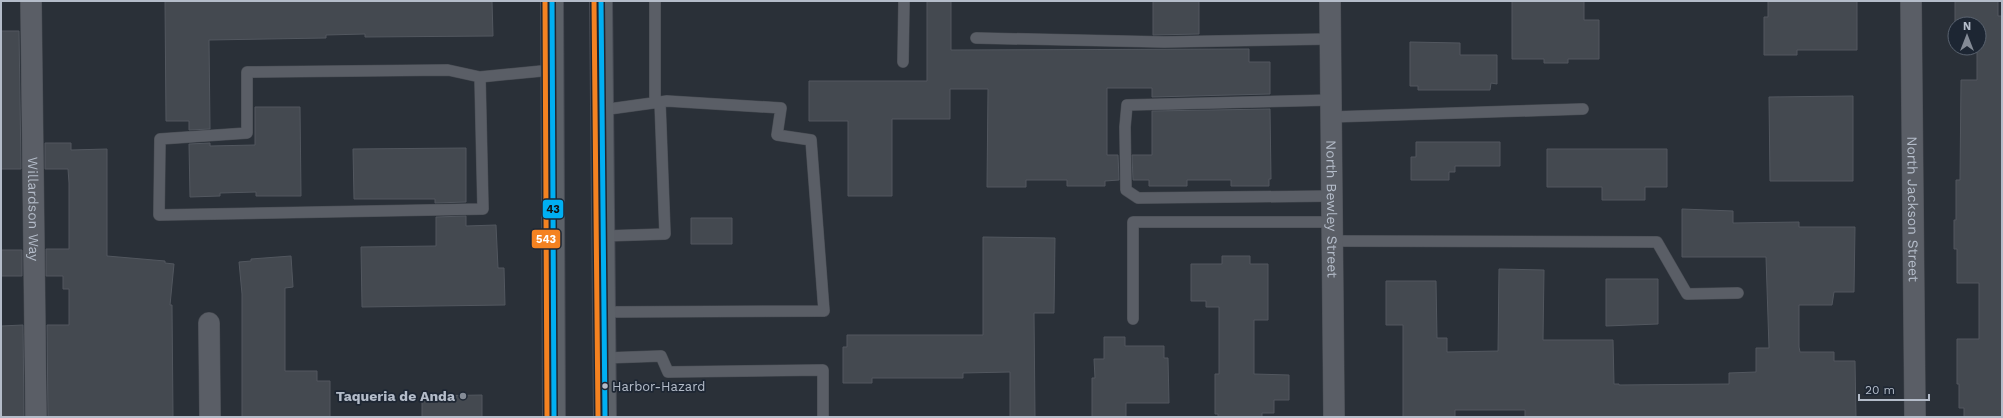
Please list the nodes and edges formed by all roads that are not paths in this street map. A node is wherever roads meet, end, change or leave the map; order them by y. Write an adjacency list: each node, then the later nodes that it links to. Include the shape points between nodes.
1 (31, 1): 25 (street, Willardson Way)
2 (552, 1): 11 (main road)
3 (601, 1): 16 (main road)
4 (655, 1): 13 (lane)
5 (904, 1): 10 (lane)
6 (1330, 1): 9 (street, North Bewley Street)
7 (1911, 1): 31 (street, North Jackson Street)
8 (976, 38): 9 (lane, via 1164,42)
9 (1330, 39): 14 (street, North Bewley Street)
10 (903, 62)
11 (552, 70): 12 (lane); 27 (main road)
12 (480, 77): 12 (lane, via 483,209 159,215 160,139 247,133 247,72 448,70)
13 (658, 102): 16 (lane); 19 (lane, via 665,234); 21 (lane, via 781,108 777,135 811,140 824,311)
14 (1331, 109): 15 (lane); 17 (street, North Bewley Street); 17 (lane, via 1127,105 1125,127 1126,190 1138,198)
15 (1583, 109)
16 (602, 110): 19 (main road)
17 (1332, 196): 18 (street, North Bewley Street)
18 (1332, 231): 20 (lane, via 1657,242 1687,294); 22 (lane, via 1133,222); 30 (street, North Bewley Street)
19 (604, 236): 21 (main road)
20 (1738, 293)
21 (604, 312): 24 (main road)
22 (1133, 319)
23 (208, 323): 26 (street)
24 (605, 358): 28 (main road); 29 (lane, via 660,356 668,372 823,370)
25 (36, 417)
26 (210, 417)
27 (554, 417)
28 (605, 417)
29 (823, 417)
30 (1334, 417)
31 (1915, 417)

